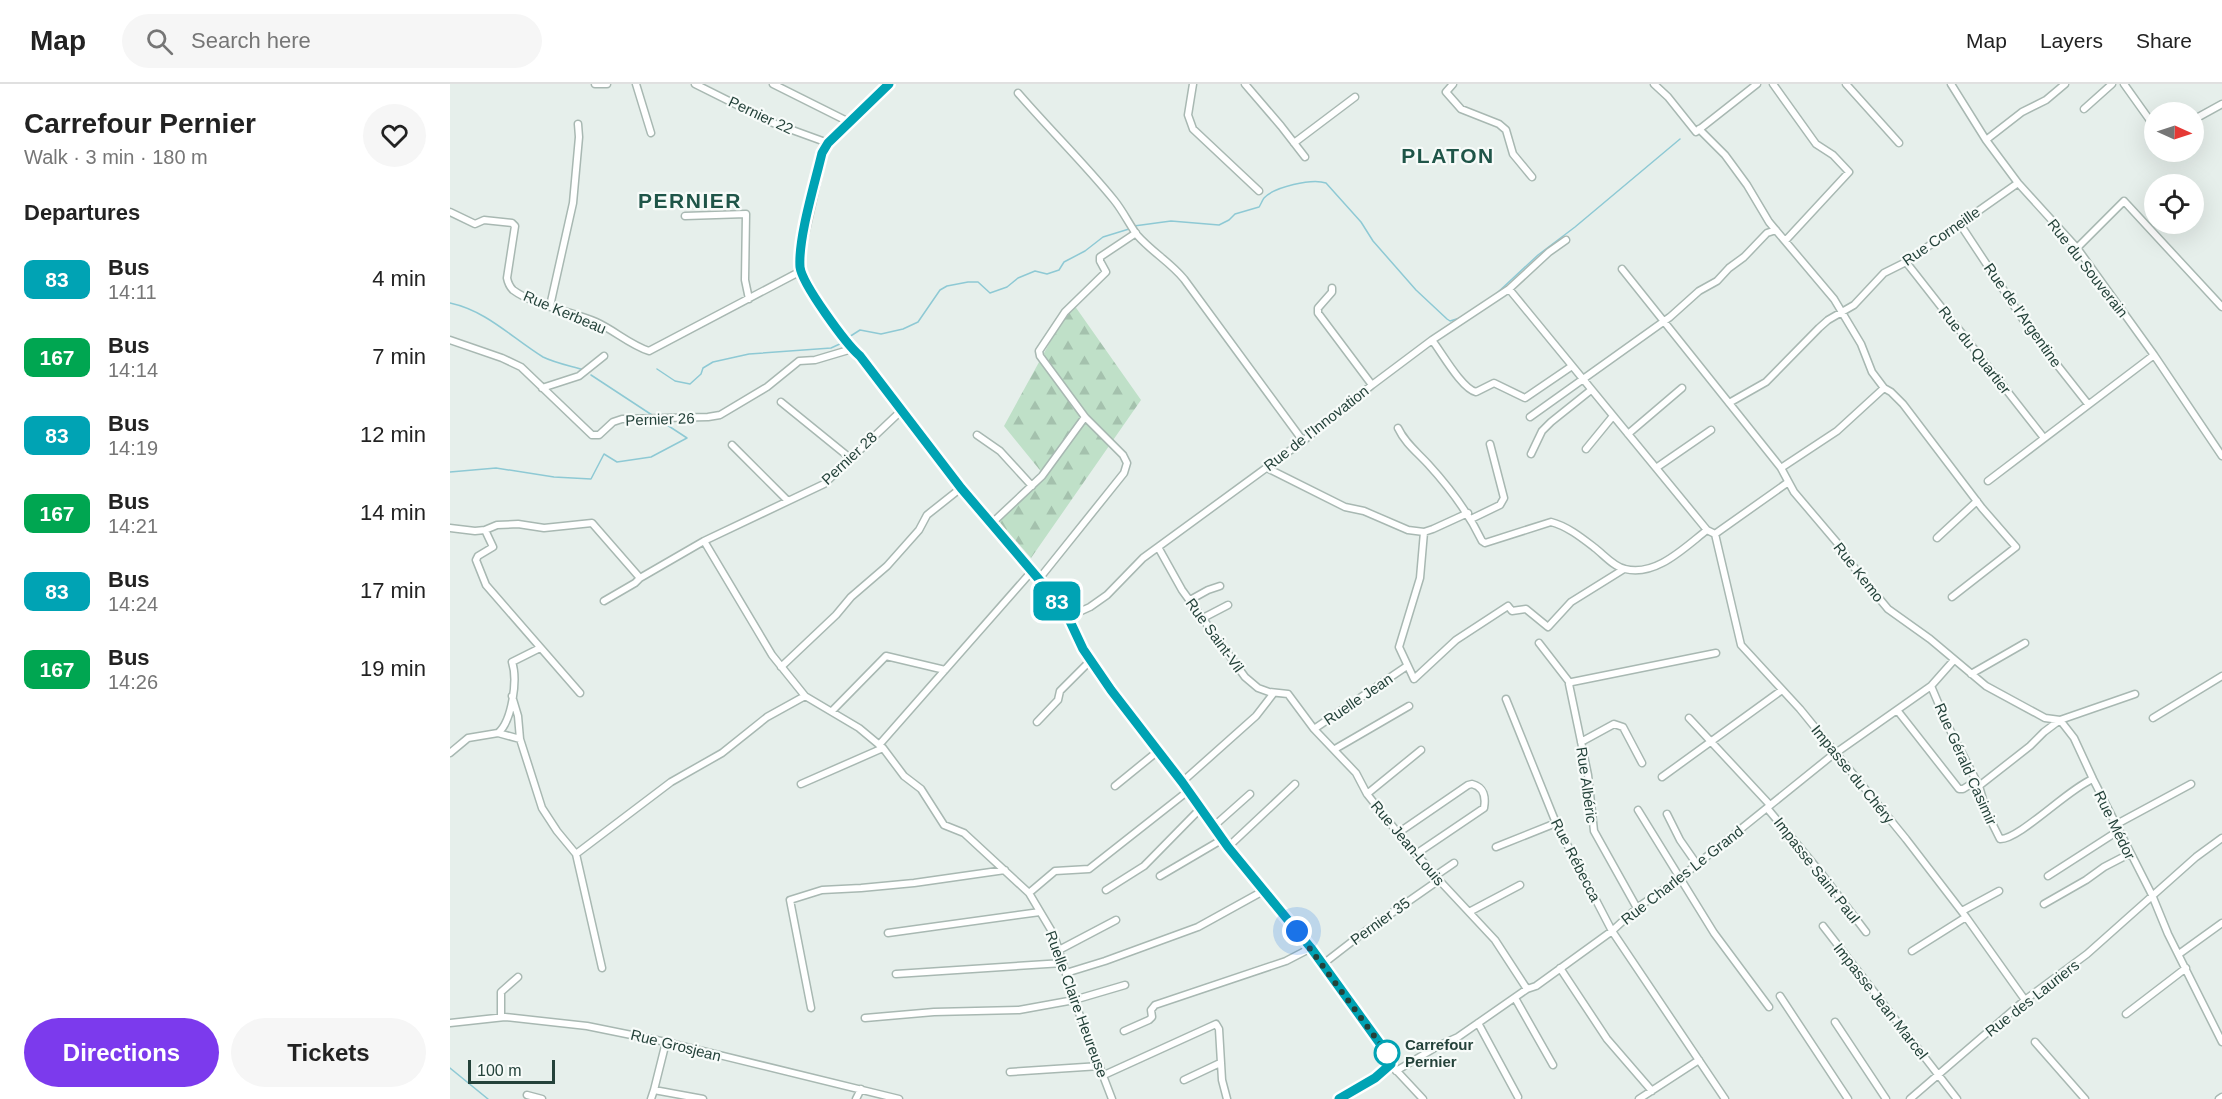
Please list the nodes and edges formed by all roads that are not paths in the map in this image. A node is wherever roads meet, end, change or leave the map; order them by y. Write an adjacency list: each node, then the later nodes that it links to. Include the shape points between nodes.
1 (595, 84): 2 (street)
2 (607, 84)
3 (636, 84): 28 (street)
4 (695, 84): 30 (street, Pernier 22, via 773,123)
5 (773, 84): 25 (street)
6 (889, 84): 25 (street)
7 (1193, 84): 36 (street, via 1188,114 1193,129)
8 (1256, 84): 18 (street)
9 (1453, 84): 34 (street, via 1446,92 1452,101 1506,130 1513,154)
10 (1654, 84): 27 (street)
11 (1756, 84): 27 (street)
12 (1773, 84): 43 (street, via 1816,144 1849,172)
13 (1846, 84): 32 (street)
14 (1950, 84): 29 (street, Rue du Souverain)
15 (2065, 84): 29 (street)
16 (2112, 84): 22 (street)
17 (2124, 84): 23 (street)
18 (1247, 87): 31 (street)
19 (1018, 93): 41 (street, via 1113,199)
20 (1355, 98): 31 (street)
21 (2222, 104): 24 (street)
22 (2084, 109)
23 (2144, 112)
24 (2204, 114)
25 (849, 122): 30 (street)
26 (578, 124): 51 (street, via 573,203)
27 (1697, 130): 40 (street, via 1725,155)
28 (651, 133)
29 (1986, 140): 35 (street, Rue du Souverain)
30 (828, 143): 47 (street, via 810,205)
31 (1294, 143): 33 (street)
32 (1899, 143)
33 (1305, 158)
34 (1532, 177)
35 (2018, 183): 39 (street, Rue Corneille); 44 (street, Rue du Souverain)
36 (1259, 191)
37 (450, 212): 51 (street, Rue Kerbeau, via 475,224 484,220 512,223 515,226 508,284)
38 (685, 216): 50 (street, via 746,214 745,280)
39 (1960, 224): 45 (street, Rue Corneille); 69 (street, Rue de l'Argentine, via 2032,333)
40 (1776, 230): 43 (street); 54 (street, via 1767,233 1717,281)
41 (1136, 233): 72 (street, via 1100,257 1105,273 1065,312 1039,351); 79 (street, via 1184,279)
42 (1566, 240): 49 (street, Rue de l'Innovation)
43 (1786, 240): 53 (street)
44 (2077, 248): 52 (street, via 2124,201); 58 (street, Rue du Souverain)
45 (1906, 262): 53 (street, Rue Corneille, via 1878,278); 78 (street, Rue du Quartier)
46 (1622, 269): 54 (street, Rue Kemo)
47 (801, 271): 50 (street, Rue Kerbeau); 57 (street)
48 (1332, 288): 62 (street, via 1318,313)
49 (1509, 289): 56 (street, Rue de l'Innovation); 60 (street)
50 (749, 299): 51 (street, Rue Kerbeau, via 649,351 596,322)
51 (550, 306)
52 (2222, 307)
53 (1844, 313): 65 (street, via 1872,372); 68 (street, Rue Corneille, via 1828,320 1766,382)
54 (1664, 322): 61 (street); 68 (street, Rue Kemo)
55 (450, 340): 63 (street, Pernier 26, via 521,367)
56 (1432, 340): 60 (street, via 1471,391 1476,392 1494,383 1526,398); 62 (street, Rue de l'Innovation)
57 (852, 349): 63 (street, Pernier 26, via 799,361 767,387 720,415 613,422 599,435 592,435); 70 (street)
58 (2154, 355): 69 (street); 84 (street, Rue du Souverain)
59 (604, 356): 63 (street, via 579,376)
60 (1572, 366): 61 (street)
61 (1582, 378): 66 (street); 73 (street)
62 (1372, 385): 79 (street, Rue de l'Innovation)
63 (542, 388)
64 (1682, 388): 76 (street)
65 (1884, 388): 88 (street, via 1837,430); 94 (street, via 1915,419)
66 (1591, 390): 71 (street); 83 (street, via 1546,426)
67 (781, 402): 85 (street)
68 (1729, 403): 88 (street, Rue Kemo)
69 (2088, 404): 78 (street)
70 (902, 410): 85 (street, Pernier 28); 92 (street)
71 (1613, 416): 76 (street); 82 (street)
72 (1085, 417): 91 (street); 108 (street, via 1124,455 1126,468)
73 (1530, 417)
74 (1398, 428): 95 (street, via 1402,438 1428,463)
75 (1711, 430): 87 (street)
76 (1628, 434): 87 (street)
77 (977, 435): 91 (street, via 1000,451)
78 (2044, 438): 89 (street)
79 (1303, 441): 86 (street, Rue de l'Innovation)
80 (1490, 444): 95 (street, via 1504,498 1500,505)
81 (732, 445): 93 (street)
82 (1586, 449)
83 (1531, 453)
84 (2222, 456)
85 (850, 458): 93 (street, Pernier 28, via 824,484)
86 (1267, 468): 100 (street, via 1345,507); 104 (street, Rue de l'Innovation)
87 (1656, 468): 99 (street)
88 (1781, 468): 90 (street, Rue Kemo)
89 (1988, 481)
90 (1787, 483): 101 (street); 121 (street, Rue Kemo, via 1888,609)
91 (1032, 486): 96 (street)
92 (961, 488): 96 (street); 123 (street, via 927,515 919,530 886,566)
93 (788, 501): 103 (street, Pernier 28)
94 (1977, 501): 102 (street); 110 (street, via 2016,547)
95 (1470, 516): 100 (street); 105 (street, via 1485,543 1554,523)
96 (991, 524): 106 (street)
97 (450, 528): 98 (street)
98 (485, 530): 107 (street, via 497,525 544,528 592,523); 118 (street, via 493,548 476,560 486,585)
99 (1707, 530): 101 (street); 105 (street, via 1666,561 1651,568)
100 (1424, 532): 122 (street, via 1420,578 1399,646)
101 (1715, 534): 129 (street, Impasse du Chéry, via 1741,645)
102 (1937, 538)
103 (704, 542): 107 (street, Pernier 28); 123 (street)
104 (1158, 547): 111 (street, Rue Saint-Vil); 114 (street, Rue de l'Innovation, via 1107,595)
105 (1624, 569): 122 (street, Ruelle Jean, via 1571,603 1548,627 1526,609 1512,611 1508,606 1456,640 1414,679)
106 (1032, 571): 108 (street); 124 (street)
107 (640, 578): 112 (street, Pernier 28)
108 (1039, 579): 114 (street)
109 (1220, 586): 111 (street)
110 (1952, 597)
111 (1190, 600): 115 (street, Rue Saint-Vil)
112 (604, 602)
113 (1228, 605): 115 (street)
114 (1068, 617): 120 (street)
115 (1203, 618): 131 (street, Rue Saint-Vil, via 1245,677)
116 (1539, 643): 127 (street)
117 (2025, 643): 125 (street)
118 (540, 648): 130 (street); 133 (street, via 512,662)
119 (1716, 653): 127 (street)
120 (1090, 660): 143 (street); 152 (street)
121 (1954, 660): 125 (street); 128 (street, Rue Charles Le Grand)
122 (1407, 666): 144 (street, Ruelle Jean)
123 (781, 667): 134 (street)
124 (945, 670): 139 (street, via 886,656); 149 (street)
125 (1971, 674): 142 (street, via 2045,718)
126 (2222, 676): 141 (street)
127 (1569, 685): 148 (street, Rue Albéric)
128 (1931, 686): 138 (street, Rue Charles Le Grand); 159 (street, Rue Gérald Casimir)
129 (1782, 690): 147 (street); 153 (street, Impasse du Chéry)
130 (580, 693)
131 (1273, 694): 135 (street, Rue Saint-Vil, via 1285,693); 158 (street, via 1256,716)
132 (2135, 694): 142 (street)
133 (512, 696): 145 (street, via 506,723); 146 (street)
134 (805, 696): 139 (street, Ruelle Claire Heureuse); 179 (street, via 767,717 722,753 671,782)
135 (1290, 697): 144 (street, Rue Jean-Louis)
136 (1506, 699): 171 (street, Rue Rébecca)
137 (1409, 706): 150 (street)
138 (1897, 710): 153 (street, Rue Charles Le Grand); 159 (street, via 1959,789)
139 (832, 711): 149 (street, Ruelle Claire Heureuse)
140 (1689, 718): 147 (street, Impasse Saint Paul)
141 (2153, 718)
142 (2061, 720): 157 (street, Rue Médor); 159 (street)
143 (1037, 722)
144 (1314, 729): 150 (street, Rue Jean-Louis)
145 (498, 733): 146 (street); 154 (street, via 468,738)
146 (520, 739): 179 (street, via 542,808)
147 (1711, 741): 156 (street); 167 (street, Impasse Saint Paul)
148 (1581, 742): 155 (street, via 1618,724); 196 (street, Rue Albéric, via 1594,831)
149 (881, 746): 160 (street); 184 (street, Ruelle Claire Heureuse, via 904,776 921,789 944,825 964,833)
150 (1335, 749): 166 (street, Rue Jean-Louis, via 1356,773)
151 (1421, 750): 166 (street)
152 (1158, 751): 158 (street); 163 (street)
153 (1836, 752): 167 (street, Rue Charles Le Grand); 199 (street, Impasse du Chéry)
154 (450, 753)
155 (1642, 763)
156 (1662, 777)
157 (2093, 779): 159 (street, Rue Gérald Casimir, via 2002,839 1987,813); 173 (street, Rue Médor)
158 (1182, 782): 164 (street)
159 (1978, 783)
160 (801, 784)
161 (1294, 784): 177 (street)
162 (2191, 784): 173 (street)
163 (1115, 786)
164 (1188, 791): 168 (street); 193 (street, via 1089,869 1058,870)
165 (1250, 794): 172 (street)
166 (1366, 794): 174 (street, Rue Jean-Louis)
167 (1769, 806): 183 (street, Rue Charles Le Grand); 204 (street, Impasse Saint Paul)
168 (1201, 808): 172 (street); 190 (street, via 1144,866)
169 (1638, 810): 188 (street)
170 (1666, 814): 183 (street)
171 (1556, 823): 178 (street); 203 (street, Rue Rébecca)
172 (1214, 826): 176 (street)
173 (2117, 828): 181 (street, Rue Médor); 186 (street)
174 (1398, 833): 180 (street, Rue Jean-Louis); 180 (street, via 1468,785 1481,789 1485,794 1484,808)
175 (2222, 838): 194 (street, Rue des Lauriers)
176 (1223, 839): 177 (street); 185 (street)
177 (1228, 847): 191 (street)
178 (1496, 847)
179 (576, 854): 212 (street)
180 (1416, 854): 187 (street, Rue Jean-Louis)
181 (2129, 854): 194 (street, Rue Médor); 195 (street)
182 (1454, 863): 187 (street, Pernier 35)
183 (1696, 863): 188 (street, Rue Charles Le Grand)
184 (1005, 870): 193 (street, Ruelle Claire Heureuse); 225 (street, via 822,890 790,900)
185 (1160, 876)
186 (2048, 876)
187 (1437, 878): 198 (street, Rue Jean-Louis); 211 (street, Pernier 35)
188 (1680, 878): 196 (street, Rue Charles Le Grand); 224 (street, via 1714,933)
189 (1520, 885): 198 (street)
190 (1106, 890)
191 (1265, 890): 206 (street); 215 (street, via 1198,927)
192 (1999, 891): 199 (street)
193 (1029, 893): 197 (street, Ruelle Claire Heureuse)
194 (2151, 895): 209 (street, Rue Médor); 223 (street, Rue des Lauriers, via 2087,954)
195 (2044, 904)
196 (1637, 908): 203 (street, Rue Charles Le Grand)
197 (1040, 912): 205 (street); 207 (street, Ruelle Claire Heureuse)
198 (1469, 912): 219 (street, Rue Jean-Louis, via 1495,940)
199 (1964, 914): 208 (street); 223 (street, Impasse du Chéry)
200 (1116, 920): 207 (street)
201 (2222, 922): 209 (street)
202 (1823, 926): 243 (street, Impasse Jean Marcel)
203 (1612, 931): 213 (street, Rue Charles Le Grand); 236 (street, Rue Rébecca)
204 (1866, 932)
205 (888, 933)
206 (1311, 948): 211 (street); 232 (street, via 1286,961 1155,1005 1149,1020)
207 (1059, 951): 210 (street, Ruelle Claire Heureuse)
208 (1912, 951)
209 (2179, 954): 214 (street, Rue Médor)
210 (1063, 963): 215 (street, Ruelle Claire Heureuse); 216 (street)
211 (1323, 964): 240 (street)
212 (602, 968)
213 (1560, 968): 219 (street, Rue Charles Le Grand); 247 (street, via 1607,1039)
214 (2186, 968): 226 (street); 235 (street, Rue Médor)
215 (1066, 972): 222 (street, Ruelle Claire Heureuse)
216 (896, 974)
217 (518, 977): 227 (street, via 501,992)
218 (1125, 985): 222 (street)
219 (1527, 989): 221 (street, Rue Charles Le Grand)
220 (1780, 996): 262 (street)
221 (1515, 998): 231 (street, Rue Charles Le Grand); 238 (street)
222 (1074, 1000): 228 (street, via 997,1012); 239 (street, Ruelle Claire Heureuse)
223 (2025, 1000): 243 (street, Rue des Lauriers)
224 (1769, 1007)
225 (811, 1008)
226 (2126, 1014)
227 (501, 1017): 230 (street, Rue Grosjean); 233 (street, Rue Grosjean, via 587,1026)
228 (865, 1017)
229 (1835, 1022): 263 (street)
230 (450, 1023)
231 (1478, 1023): 240 (street, Rue Charles Le Grand, via 1458,1037); 249 (street)
232 (1124, 1031)
233 (666, 1042): 245 (street, Rue Grosjean); 246 (street)
234 (2035, 1042): 266 (street)
235 (2222, 1042)
236 (1699, 1060): 247 (street); 261 (street, Rue Rébecca)
237 (1220, 1063): 242 (street, via 1219,1029 1212,1024); 244 (street); 257 (street)
238 (1553, 1065)
239 (1100, 1066): 241 (street); 242 (street, Ruelle Claire Heureuse)
240 (1394, 1067): 258 (street); 259 (street)
241 (1010, 1072)
242 (1104, 1075): 256 (street, Ruelle Claire Heureuse)
243 (1938, 1075): 264 (street, Rue des Lauriers); 265 (street, Impasse Jean Marcel)
244 (1184, 1080)
245 (861, 1089): 254 (street); 255 (street, Rue Grosjean)
246 (654, 1090): 250 (street); 252 (street)
247 (1652, 1090): 260 (street)
248 (528, 1095): 251 (street)
249 (1518, 1096)
250 (683, 1097): 253 (street)
251 (542, 1099)
252 (651, 1099)
253 (703, 1099)
254 (856, 1099)
255 (899, 1099)
256 (1112, 1099)
257 (1227, 1099)
258 (1339, 1099)
259 (1423, 1099)
260 (1639, 1099)
261 (1725, 1099)
262 (1848, 1099)
263 (1886, 1099)
264 (1910, 1099)
265 (1957, 1099)
266 (2085, 1099)

